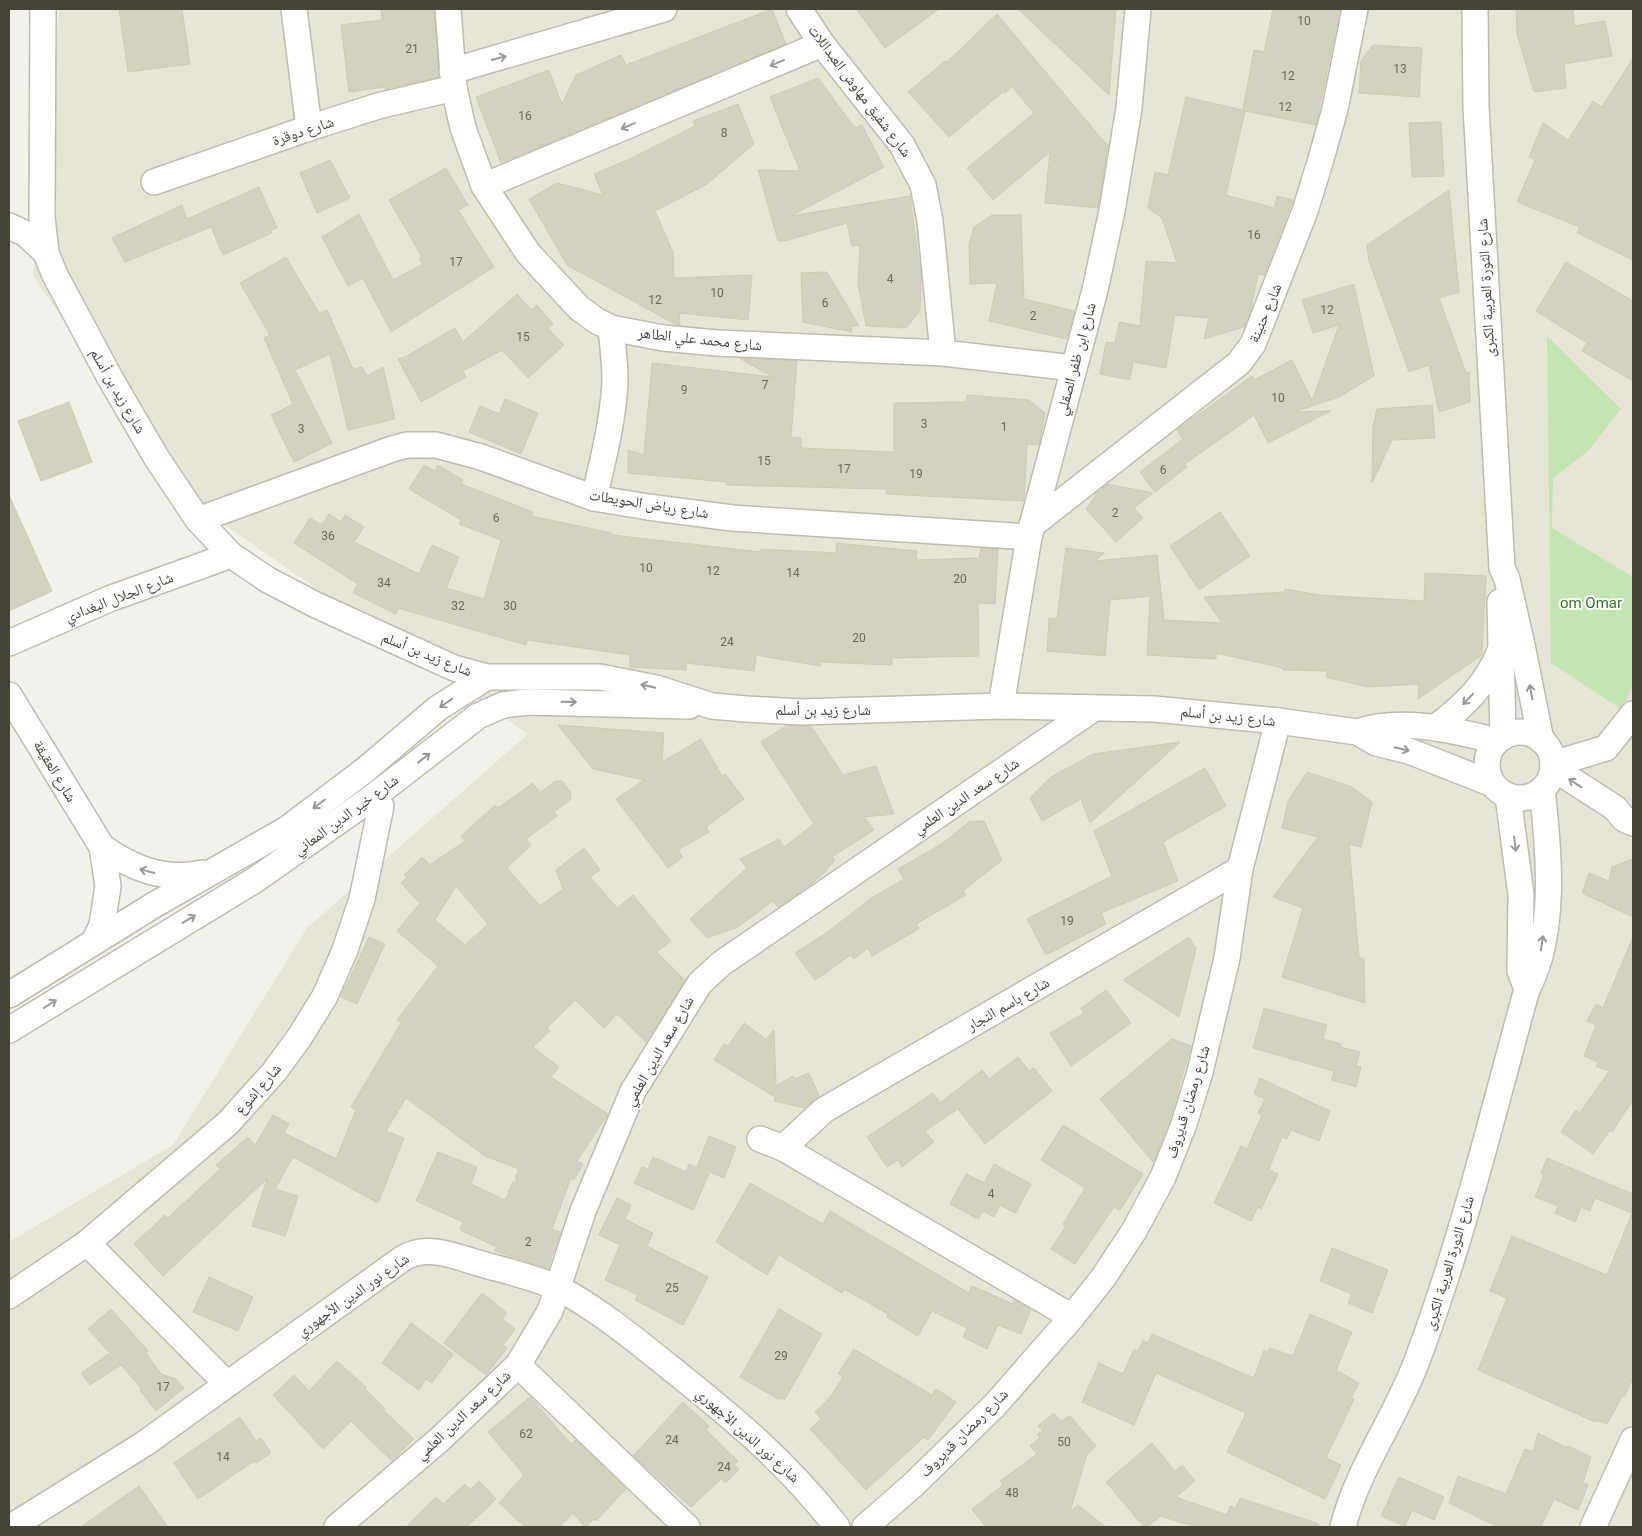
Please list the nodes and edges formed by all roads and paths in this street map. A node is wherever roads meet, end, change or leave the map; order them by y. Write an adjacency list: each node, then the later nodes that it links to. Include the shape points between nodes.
1 (43, 9): 15 (street, شارع زيد بن أسلم, via 42,217)
2 (294, 9): 11 (street)
3 (448, 9): 10 (street, شارع محمد علي الطاهر)
4 (664, 9): 10 (street, شارع دوقرة, one-way to 4)
5 (799, 9): 9 (street, شارع شفيق مهاوش العبداللات)
6 (1138, 9): 18 (street, شارع ابن ظفر الصقلي, via 1123,151 1095,290)
7 (1355, 9): 21 (street, شارع حنينة, via 1335,109 1305,212 1253,344 1239,363)
8 (1474, 9): 23 (street, شارع الثورة العربية الكبرى, via 1476,107)
9 (822, 44): 13 (street, one-way to 13); 17 (street, شارع شفيق مهاوش العبداللات, via 902,144 923,185 930,221)
10 (453, 80): 11 (street, شارع دوقرة); 13 (street, شارع محمد علي الطاهر, via 463,128)
11 (309, 128): 12 (street, شارع دوقرة)
12 (154, 182)
13 (484, 186): 16 (street, شارع محمد علي الطاهر, via 515,235 551,279 579,308)
14 (9, 226): 15 (street, via 26,234)
15 (46, 253): 20 (street, شارع زيد بن أسلم, via 110,378 156,457)
16 (611, 328): 17 (street, شارع محمد علي الطاهر, via 663,338 717,343); 19 (street, via 614,397)
17 (943, 353): 18 (street, شارع محمد علي الطاهر)
18 (1074, 368): 21 (street, شارع ابن ظفر الصقلي)
19 (594, 498): 20 (street, شارع رياض الحويطات, via 481,457 436,444 421,444 392,449); 21 (street, شارع رياض الحويطات, via 732,518)
20 (198, 520): 22 (street, شارع زيد بن أسلم)
21 (1031, 531): 29 (street, شارع ابن ظفر الصقلي)
22 (231, 555): 24 (street, شارع الجلال البغدادي, via 109,599); 26 (street, شارع زيد بن أسلم, via 316,606 439,662)
23 (1502, 568): 25 (street, شارع الثورة العربية الكبرى, via 1498,579); 36 (street, شارع الثورة العربية الكبرى, one-way to 23)
24 (9, 642)
25 (1502, 644): 33 (street, one-way to 33, via 1482,685 1454,714); 35 (street, شارع الثورة العربية الكبرى)
26 (487, 677): 28 (street, شارع زيد بن أسلم, one-way to 26, via 656,688 600,677); 42 (street, شارع خير الدين المعاني, one-way to 42, via 438,708 365,770 287,829)
27 (9, 695): 40 (street, شارع العقيقة)
28 (712, 706): 29 (street, شارع زيد بن أسلم, via 801,712); 38 (street, شارع خير الدين المعاني, one-way to 28, via 478,716 503,705 528,702)
29 (1001, 706): 30 (street, شارع زيد بن أسلم)
30 (1094, 709): 32 (street, شارع زيد بن أسلم, via 1154,709); 50 (street, شارع سعد الدين العلمي, via 722,963 700,982 633,1090 583,1211)
31 (1633, 714): 36 (street, via 1612,738 1602,736)
32 (1278, 721): 34 (street, شارع زيد بن أسلم); 41 (street, شارع رمضان قديروف)
33 (1436, 727): 34 (street, شارع زيد بن أسلم, via 1377,725); 35 (street, شارع زيد بن أسلم)
34 (1356, 732): 37 (street, شارع زيد بن أسلم, one-way to 37, via 1376,743 1409,751)
35 (1500, 739): 36 (street, via 1518,732 1534,735); 37 (street, via 1490,750 1487,762 1488,774)
36 (1547, 765): 37 (street, via 1526,798); 39 (street, via 1611,822); 44 (street, شارع الثورة العربية الكبرى, one-way to 36, via 1537,971 1546,914)
37 (1501, 790): 44 (street, one-way to 44, via 1521,895 1520,972)
38 (373, 798): 46 (street, شارع خير الدين المعاني, one-way to 38, via 255,880); 49 (street, شارع إشوع, via 381,806 362,899 325,996 299,1038 274,1072 228,1123)
39 (1629, 821)
40 (102, 847): 42 (street, شارع العقيقة, one-way to 40, via 189,876 143,871); 43 (street, شارع العقيقة, via 107,896 102,924)
41 (1240, 870): 48 (street, شارع باسم النجار, via 824,1110); 52 (street, شارع رمضان قديروف, via 1227,958 1184,1124 1163,1177 1134,1232)
42 (212, 871): 43 (street, شارع خير الدين المعاني)
43 (94, 942): 45 (street, شارع خير الدين المعاني)
44 (1527, 989): 61 (street, شارع الثورة العربية الكبرى, via 1443,1289 1417,1361 1358,1484)
45 (9, 995)
46 (9, 1030)
47 (760, 1139): 48 (street)
48 (783, 1148): 52 (street)
49 (87, 1243): 51 (street, شارع إشوع); 54 (street)
50 (558, 1288): 53 (street, شارع سعد الدين العلمي, via 550,1311); 54 (street, شارع نور الدين الأجهوري, via 450,1255 422,1250 402,1259); 59 (street, شارع نور الدين الأجهوري, via 604,1315 717,1403 810,1492)
51 (9, 1296)
52 (1072, 1317): 60 (street, شارع رمضان قديروف, via 996,1404)
53 (518, 1365): 57 (street, شارع سعد الدين العلمي, via 439,1440); 58 (street)
54 (227, 1384): 56 (street, شارع نور الدين الأجهوري, via 144,1444)
55 (1633, 1440): 62 (street)
56 (11, 1527)
57 (337, 1527)
58 (687, 1527)
59 (837, 1527)
60 (865, 1527)
61 (1343, 1527)
62 (1593, 1527)

